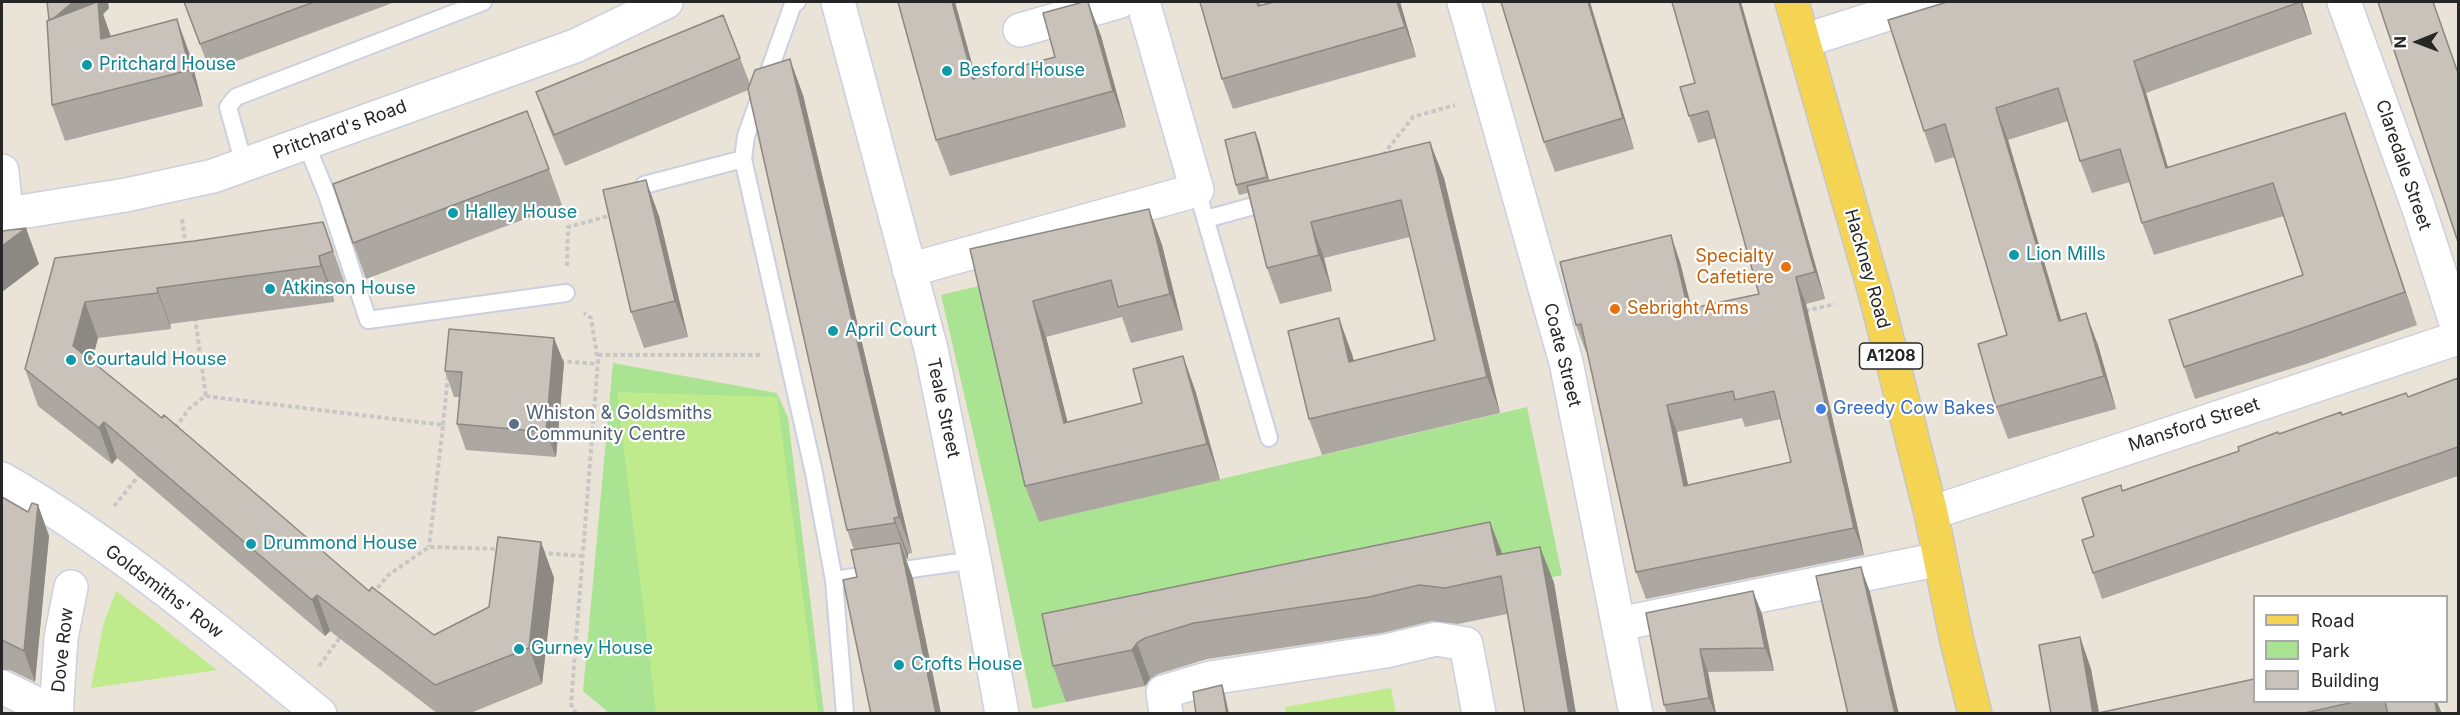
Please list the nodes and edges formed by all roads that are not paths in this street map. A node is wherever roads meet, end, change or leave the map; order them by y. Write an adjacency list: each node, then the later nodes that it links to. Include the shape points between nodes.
1 (483, 2): 15 (lane, via 236,97 228,107)
2 (797, 2): 14 (lane, via 793,4 746,136)
3 (838, 2): 21 (street, Teale Street)
4 (1118, 2): 11 (street)
5 (1143, 2): 19 (street)
6 (1464, 2): 32 (street, Coate Street, via 1566,362)
7 (1792, 2): 12 (main road, Hackney Road / A1208)
8 (1925, 2): 12 (street)
9 (2344, 2): 23 (street, Claredale Street)
10 (659, 3): 13 (street, Pritchard's Road, via 575,46)
11 (1020, 30)
12 (1803, 41): 27 (main road, Hackney Road / A1208, via 1876,296)
13 (305, 141): 15 (street, Pritchard's Road); 22 (lane, via 368,320)
14 (743, 159): 17 (lane); 30 (lane, via 814,473)
15 (244, 164): 20 (street, Pritchard's Road, via 213,176 126,195)
16 (2, 171): 20 (street)
17 (644, 185)
18 (1292, 195): 19 (lane)
19 (1202, 205): 21 (street); 25 (lane)
20 (4, 214)
21 (909, 270): 29 (street, Teale Street, via 931,349)
22 (566, 293)
23 (2458, 329)
24 (2458, 338): 27 (street, Mansford Street)
25 (1269, 438)
26 (2, 478): 34 (street, Goldsmiths' Row, via 92,537)
27 (1930, 513): 28 (main road, Hackney Road / A1208)
28 (1940, 559): 32 (street); 41 (main road, Hackney Road / A1208)
29 (974, 560): 30 (lane); 37 (street, Teale Street)
30 (834, 580): 36 (lane)
31 (71, 587): 35 (street, Dove Row, via 61,638)
32 (1619, 624): 40 (street, Coate Street)
33 (2, 687): 35 (street)
34 (309, 705)
35 (56, 712)
36 (845, 714)
37 (1002, 714)
38 (1166, 714): 39 (street, via 1163,692 1210,678 1386,651 1436,639 1467,644)
39 (1479, 714)
40 (1636, 714)
41 (1975, 714)

